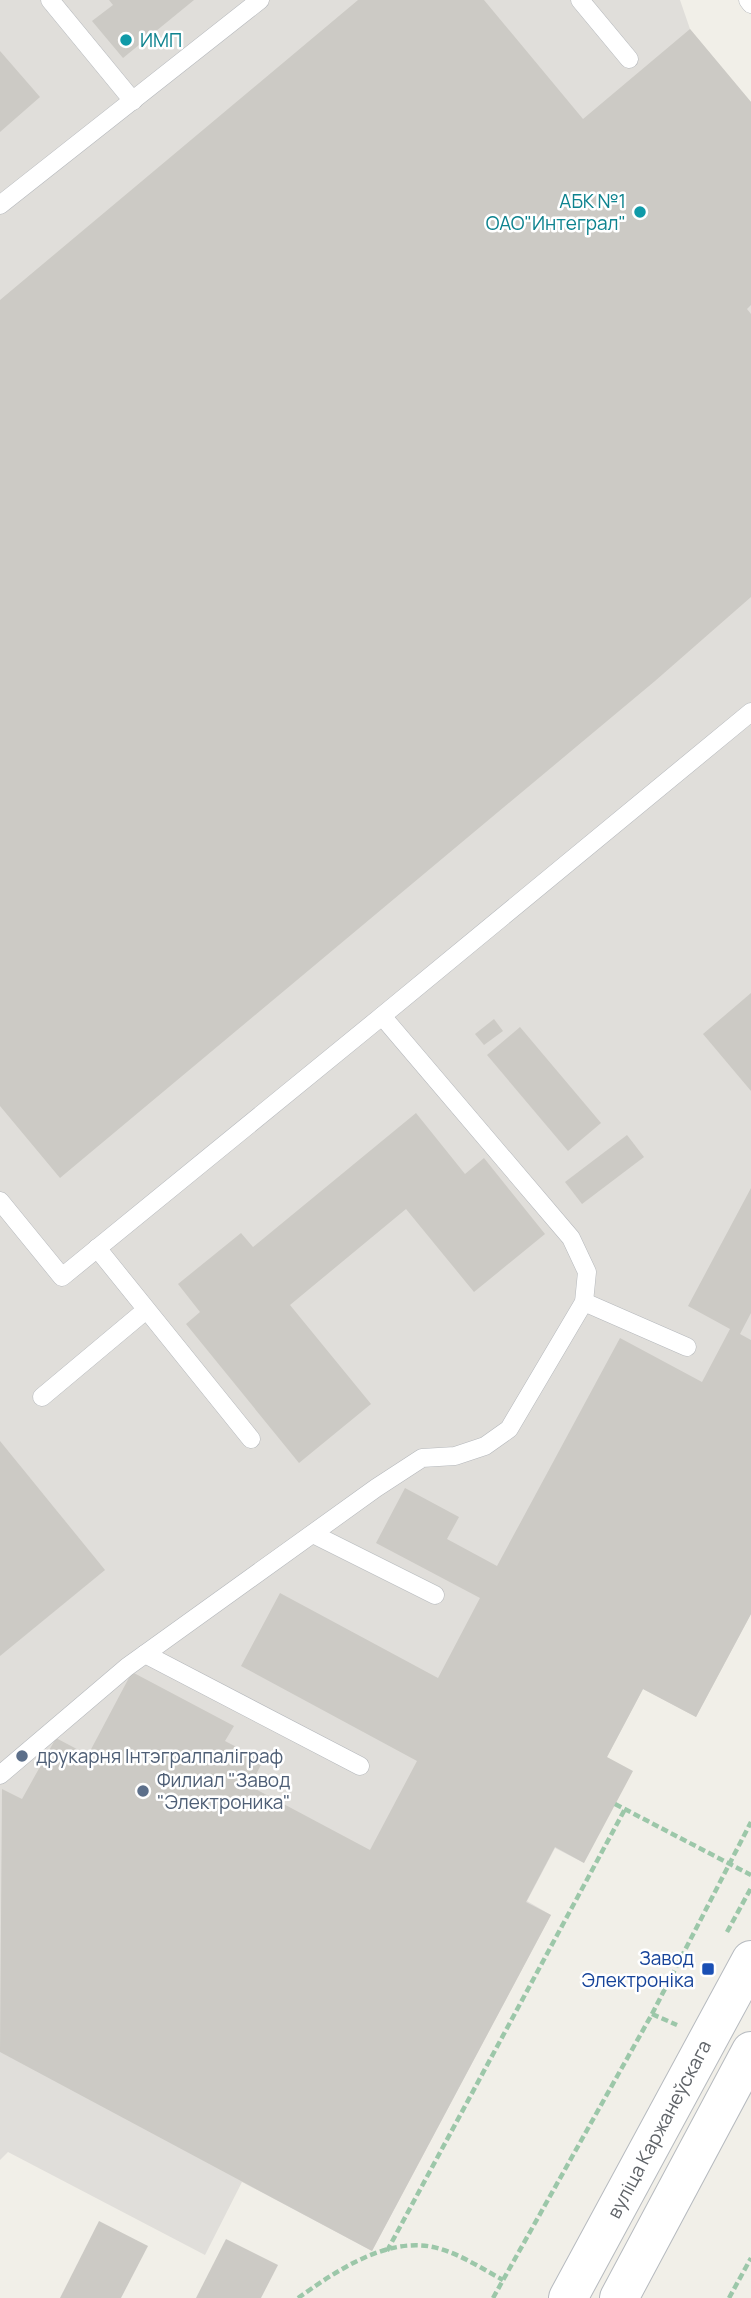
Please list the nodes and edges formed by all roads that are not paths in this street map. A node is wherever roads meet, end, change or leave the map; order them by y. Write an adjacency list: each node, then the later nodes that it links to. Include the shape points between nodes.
1 (50, 0): 5 (lane)
2 (260, 0): 5 (lane)
3 (580, 0): 4 (lane)
4 (629, 59)
5 (133, 101): 6 (lane)
6 (0, 205)
7 (751, 712): 8 (lane)
8 (382, 1016): 10 (lane); 11 (lane, via 571,1238 587,1272)
9 (0, 1201): 10 (lane, via 62,1277)
10 (97, 1248): 12 (lane)
11 (584, 1302): 13 (lane); 16 (lane, via 509,1429 485,1446 455,1456 422,1458)
12 (146, 1310): 14 (lane); 15 (lane)
13 (687, 1347)
14 (42, 1397)
15 (251, 1439)
16 (313, 1534): 17 (lane); 18 (lane)
17 (435, 1595)
18 (145, 1654): 19 (lane); 20 (lane)
19 (360, 1766)
20 (0, 1775)
21 (751, 1960): 23 (main road, вуліца Каржанеўскага)
22 (751, 2050): 24 (main road)
23 (568, 2298)
24 (619, 2298)

